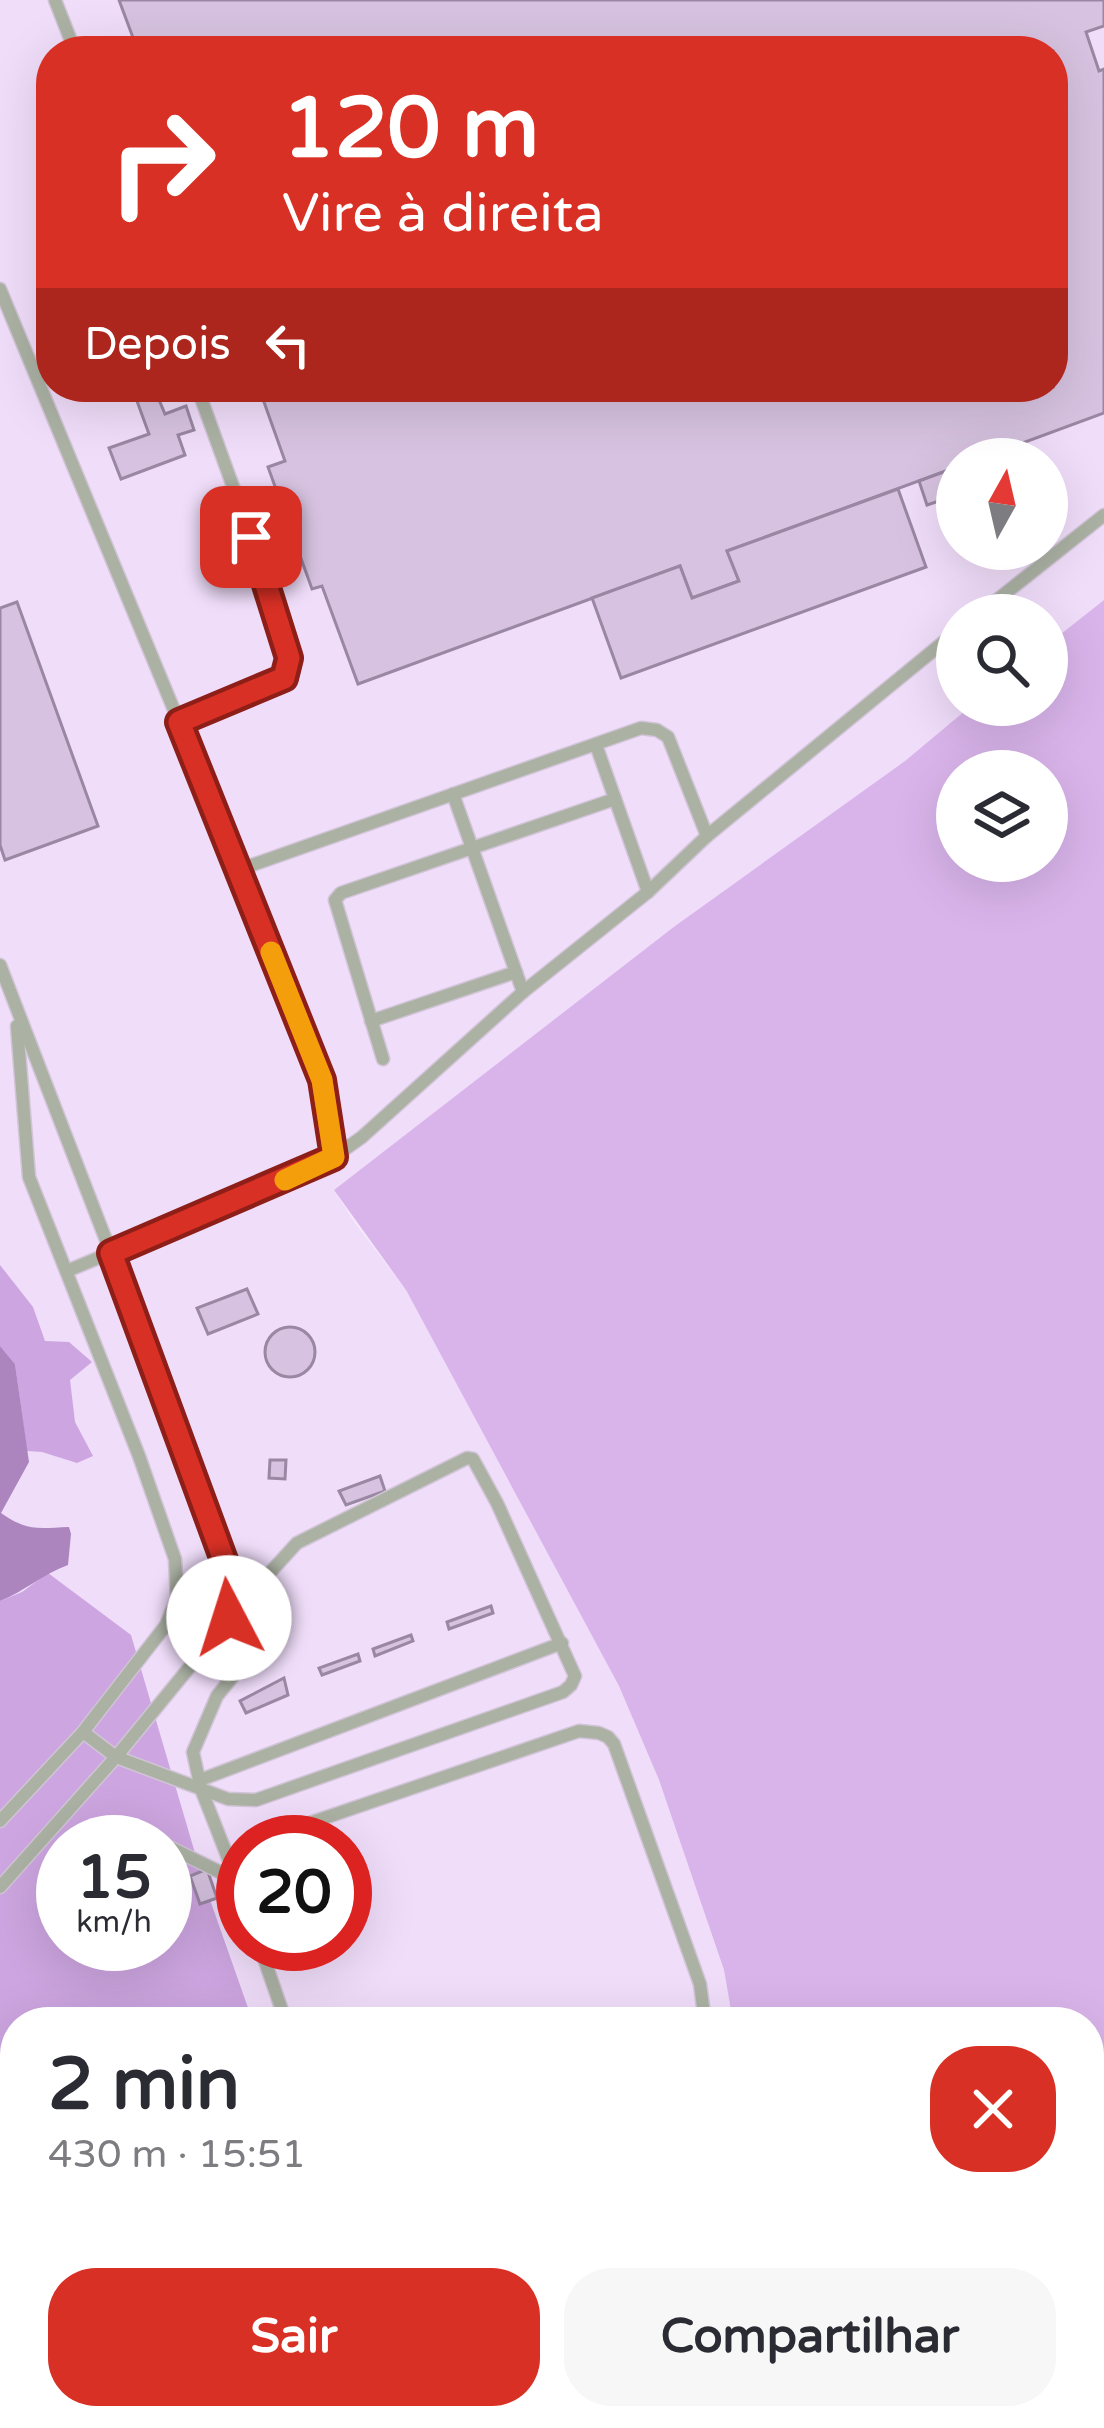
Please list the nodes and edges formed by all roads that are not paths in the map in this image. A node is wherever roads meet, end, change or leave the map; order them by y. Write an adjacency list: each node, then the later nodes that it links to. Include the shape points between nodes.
1 (55, 0): 2 (lane)
2 (68, 36)
3 (0, 289): 4 (lane)
4 (36, 376)
5 (47, 402): 10 (lane)
6 (202, 402): 10 (lane, via 289,658 284,678)
7 (1104, 515): 8 (lane)
8 (1004, 594)
9 (936, 648): 14 (lane)
10 (179, 722): 16 (lane)
11 (596, 745): 12 (lane); 13 (lane); 14 (lane, via 641,728 668,737)
12 (452, 794): 15 (lane); 16 (lane)
13 (615, 799): 15 (lane); 17 (lane)
14 (707, 836): 17 (lane)
15 (472, 848): 19 (lane); 22 (lane, via 335,900)
16 (238, 870): 24 (lane, via 322,1080)
17 (648, 892): 20 (lane)
18 (0, 965): 21 (lane)
19 (516, 972): 20 (lane); 22 (lane)
20 (524, 992): 24 (lane)
21 (15, 1006): 25 (lane); 26 (lane, via 29,1177)
22 (371, 1021): 23 (lane)
23 (383, 1059)
24 (334, 1157): 25 (lane)
25 (111, 1253): 26 (lane); 29 (lane, via 232,1597 229,1618)
26 (67, 1271): 28 (lane, via 175,1559 177,1598 166,1625)
27 (562, 1643): 30 (lane); 30 (lane, via 574,1676 563,1692 256,1800 228,1799); 30 (lane, via 497,1503 466,1458 297,1543 265,1578 262,1640 217,1696 193,1752)
28 (83, 1732): 29 (lane); 32 (lane)
29 (116, 1757): 30 (lane); 34 (lane)
30 (201, 1785): 33 (lane)
31 (334, 1815): 38 (lane, via 579,1732 608,1736)
32 (0, 1821)
33 (216, 1825)
34 (35, 1847): 35 (lane)
35 (0, 1887)
36 (268, 1971): 37 (lane)
37 (281, 2007)
38 (702, 2007)

